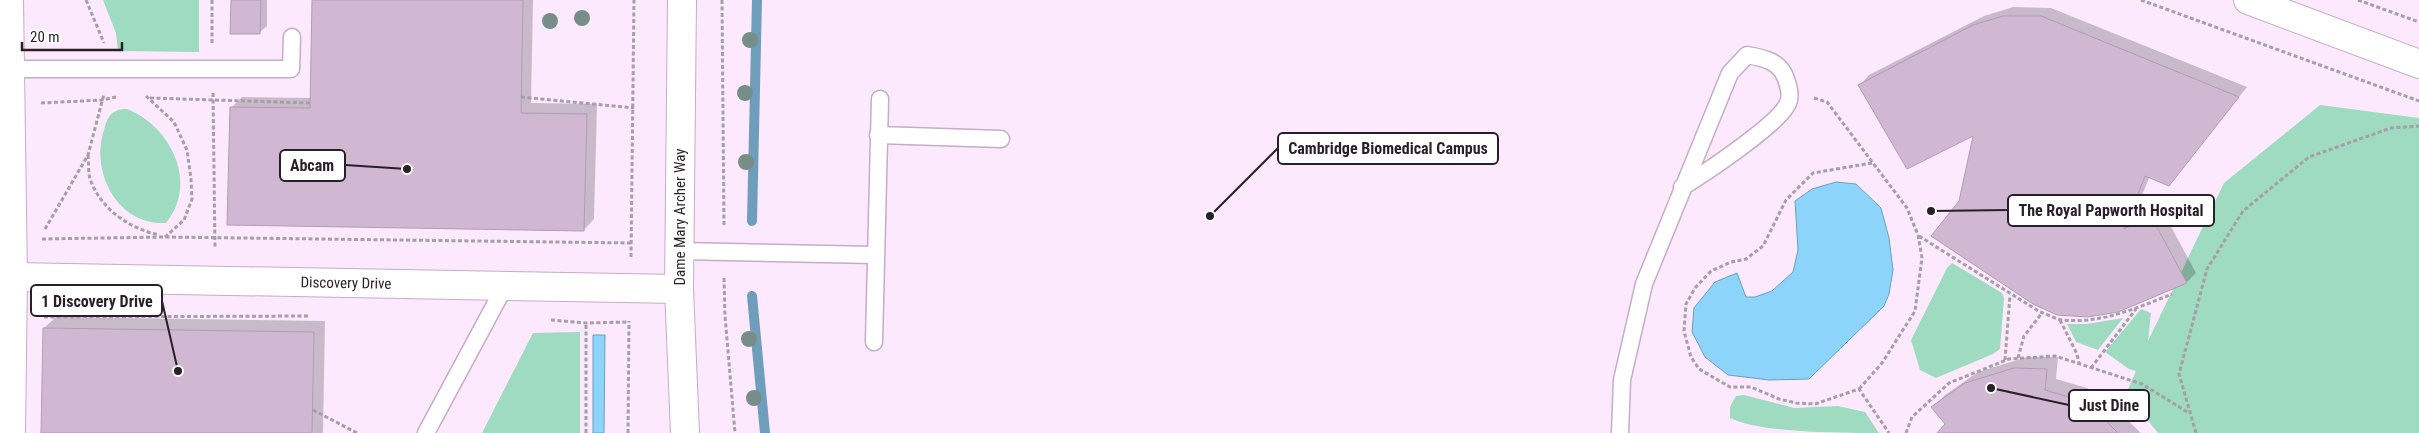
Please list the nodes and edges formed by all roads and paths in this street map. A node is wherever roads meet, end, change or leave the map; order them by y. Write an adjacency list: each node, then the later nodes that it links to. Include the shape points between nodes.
1 (9, 0): 16 (street)
2 (86, 0): 14 (path, via 104,45)
3 (212, 0): 15 (path)
4 (634, 0): 28 (path)
5 (682, 0): 39 (street, Dame Mary Archer Way)
6 (722, 0): 40 (path)
7 (2141, 0): 25 (path)
8 (2248, 0): 10 (street)
9 (2358, 0): 11 (path)
10 (2282, 6): 13 (street)
11 (2419, 22)
12 (292, 37): 15 (lane, via 291,69)
13 (2419, 64)
14 (107, 68): 15 (lane); 16 (lane); 23 (path)
15 (213, 68): 24 (path)
16 (9, 69): 27 (street)
17 (1790, 90): 33 (path, via 1827,102); 34 (lane, via 1788,104 1776,119); 34 (lane, via 1784,72 1768,58 1747,55 1730,73)
18 (123, 95): 23 (path)
19 (141, 95): 20 (path)
20 (150, 98): 24 (path); 36 (path, via 174,122 187,150 191,179 192,199 184,220)
21 (521, 98): 28 (path)
22 (880, 99): 30 (lane)
23 (102, 100): 27 (path); 32 (path)
24 (213, 100): 26 (path); 37 (path)
25 (2419, 102)
26 (310, 103)
27 (10, 105): 42 (street)
28 (634, 108): 38 (path)
29 (2419, 126): 65 (path, via 2391,128 2309,157 2243,211 2207,270 2179,374)
30 (878, 134): 31 (lane); 41 (lane)
31 (1001, 139)
32 (88, 155): 36 (path, via 90,178 105,205 123,221); 36 (path, via 40,239)
33 (1872, 163): 35 (path, via 1907,208); 63 (path, via 1814,173 1786,200 1762,246 1746,259 1712,271 1695,288 1686,304 1684,331 1691,357 1699,369 1730,386 1751,387 1779,399 1815,404)
34 (1682, 187): 73 (lane, via 1644,284 1622,380)
35 (1918, 235): 47 (path); 63 (path, via 1922,258 1915,310 1882,363)
36 (165, 237): 37 (path)
37 (214, 238): 38 (path); 43 (path)
38 (631, 243): 45 (path)
39 (680, 251): 40 (lane); 46 (street, Dame Mary Archer Way)
40 (724, 252): 41 (lane); 72 (path, via 725,316)
41 (874, 255): 58 (lane)
42 (13, 276): 43 (street, Discovery Drive); 66 (street)
43 (215, 280): 44 (street, Discovery Drive); 51 (path)
44 (505, 286): 45 (street, Discovery Drive); 68 (lane)
45 (630, 288): 46 (street, Discovery Drive); 56 (path)
46 (679, 289): 71 (street, Dame Mary Archer Way)
47 (2010, 294): 50 (path); 60 (path)
48 (2172, 294): 49 (path)
49 (2136, 308): 55 (path, via 2120,315); 62 (path)
50 (2042, 313): 55 (path); 59 (path, via 2024,336)
51 (214, 316): 52 (path); 53 (path)
52 (312, 316)
53 (38, 317)
54 (548, 320): 57 (path)
55 (2060, 320): 61 (path)
56 (629, 322): 57 (path); 70 (path)
57 (586, 323): 69 (path)
58 (874, 342)
59 (2018, 358): 60 (path); 61 (path, via 2055,356)
60 (2006, 360): 75 (path, via 1949,383 1912,417)
61 (2079, 363): 62 (path)
62 (2092, 368): 65 (path, via 2142,384)
63 (1859, 389): 74 (path)
64 (312, 410): 67 (path)
65 (2188, 413): 76 (path)
66 (11, 433)
67 (357, 433)
68 (426, 433)
69 (586, 433)
70 (628, 433)
71 (685, 433)
72 (736, 433)
73 (1620, 433)
74 (1889, 433)
75 (1906, 433)
76 (2196, 433)

